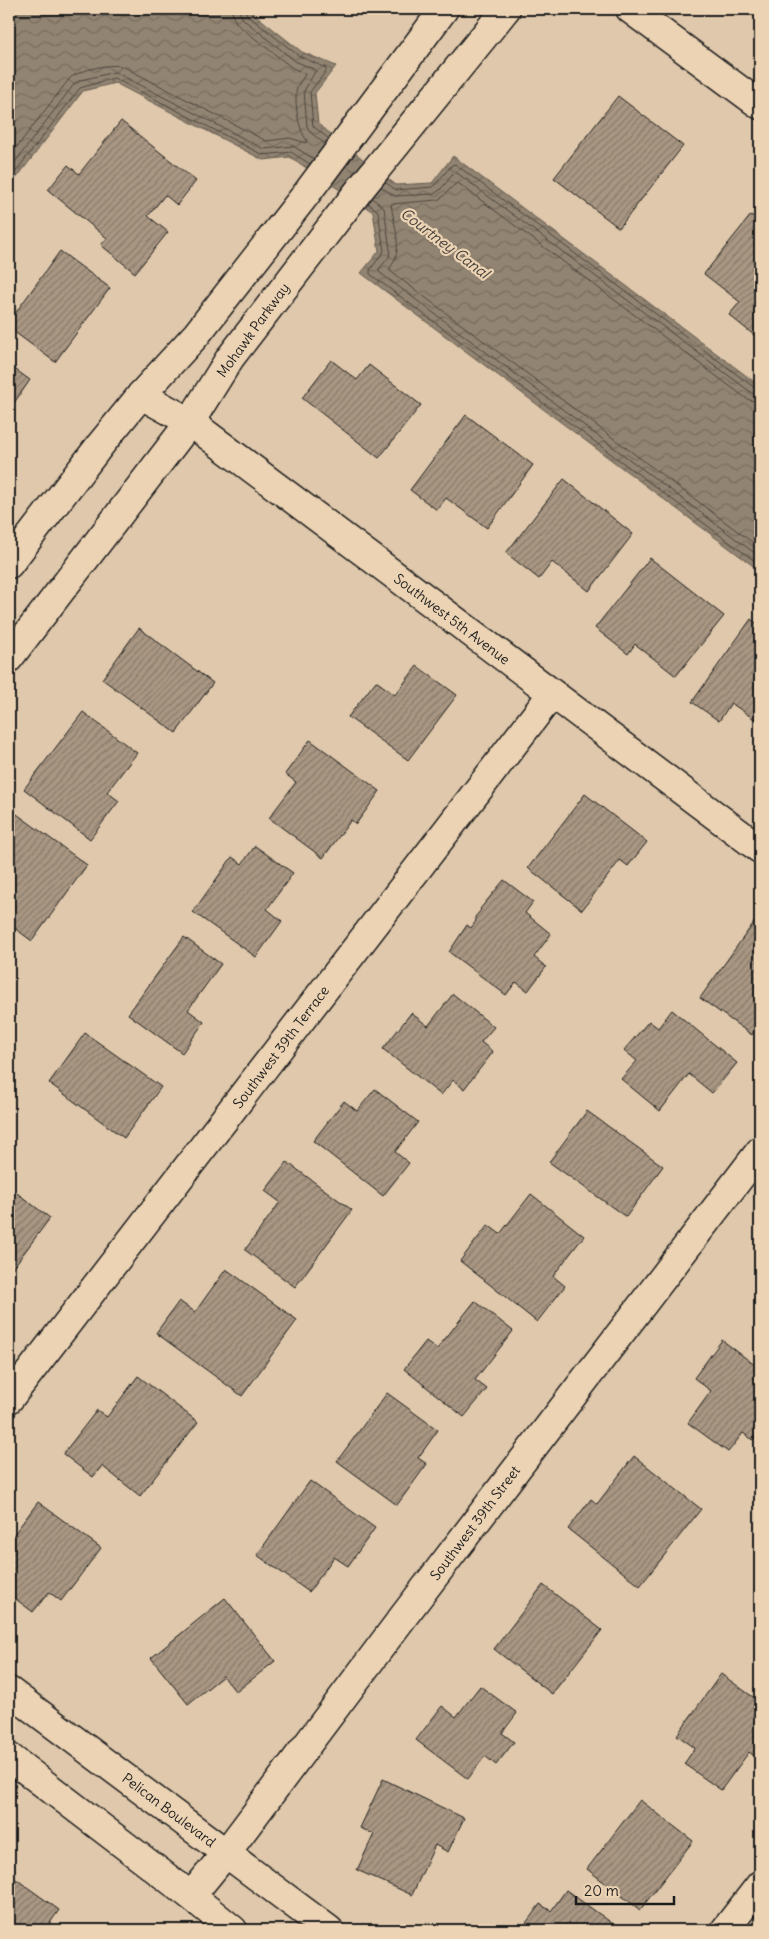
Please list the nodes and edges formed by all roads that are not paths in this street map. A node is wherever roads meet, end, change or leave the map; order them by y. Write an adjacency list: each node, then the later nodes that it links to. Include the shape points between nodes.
1 (444, 9): 5 (street, via 196,335)
2 (506, 9): 6 (street, Mohawk Parkway, via 361,188 230,358)
3 (630, 9): 4 (street)
4 (760, 105)
5 (141, 395): 6 (street, Southwest 5th Avenue); 7 (street)
6 (190, 422): 8 (street, Mohawk Parkway); 9 (street, Southwest 5th Avenue)
7 (9, 564)
8 (9, 658)
9 (552, 694): 10 (street, Southwest 5th Avenue); 12 (street, Southwest 39th Terrace)
10 (760, 849)
11 (760, 1151): 15 (street, Southwest 39th Street)
12 (9, 1399)
13 (9, 1691): 15 (street, Pelican Boulevard)
14 (9, 1757): 17 (street)
15 (226, 1853): 17 (street, Southwest 39th Street); 19 (street, Pelican Boulevard)
16 (760, 1885): 20 (street)
17 (191, 1896): 18 (street)
18 (233, 1930)
19 (329, 1930)
20 (725, 1930)

